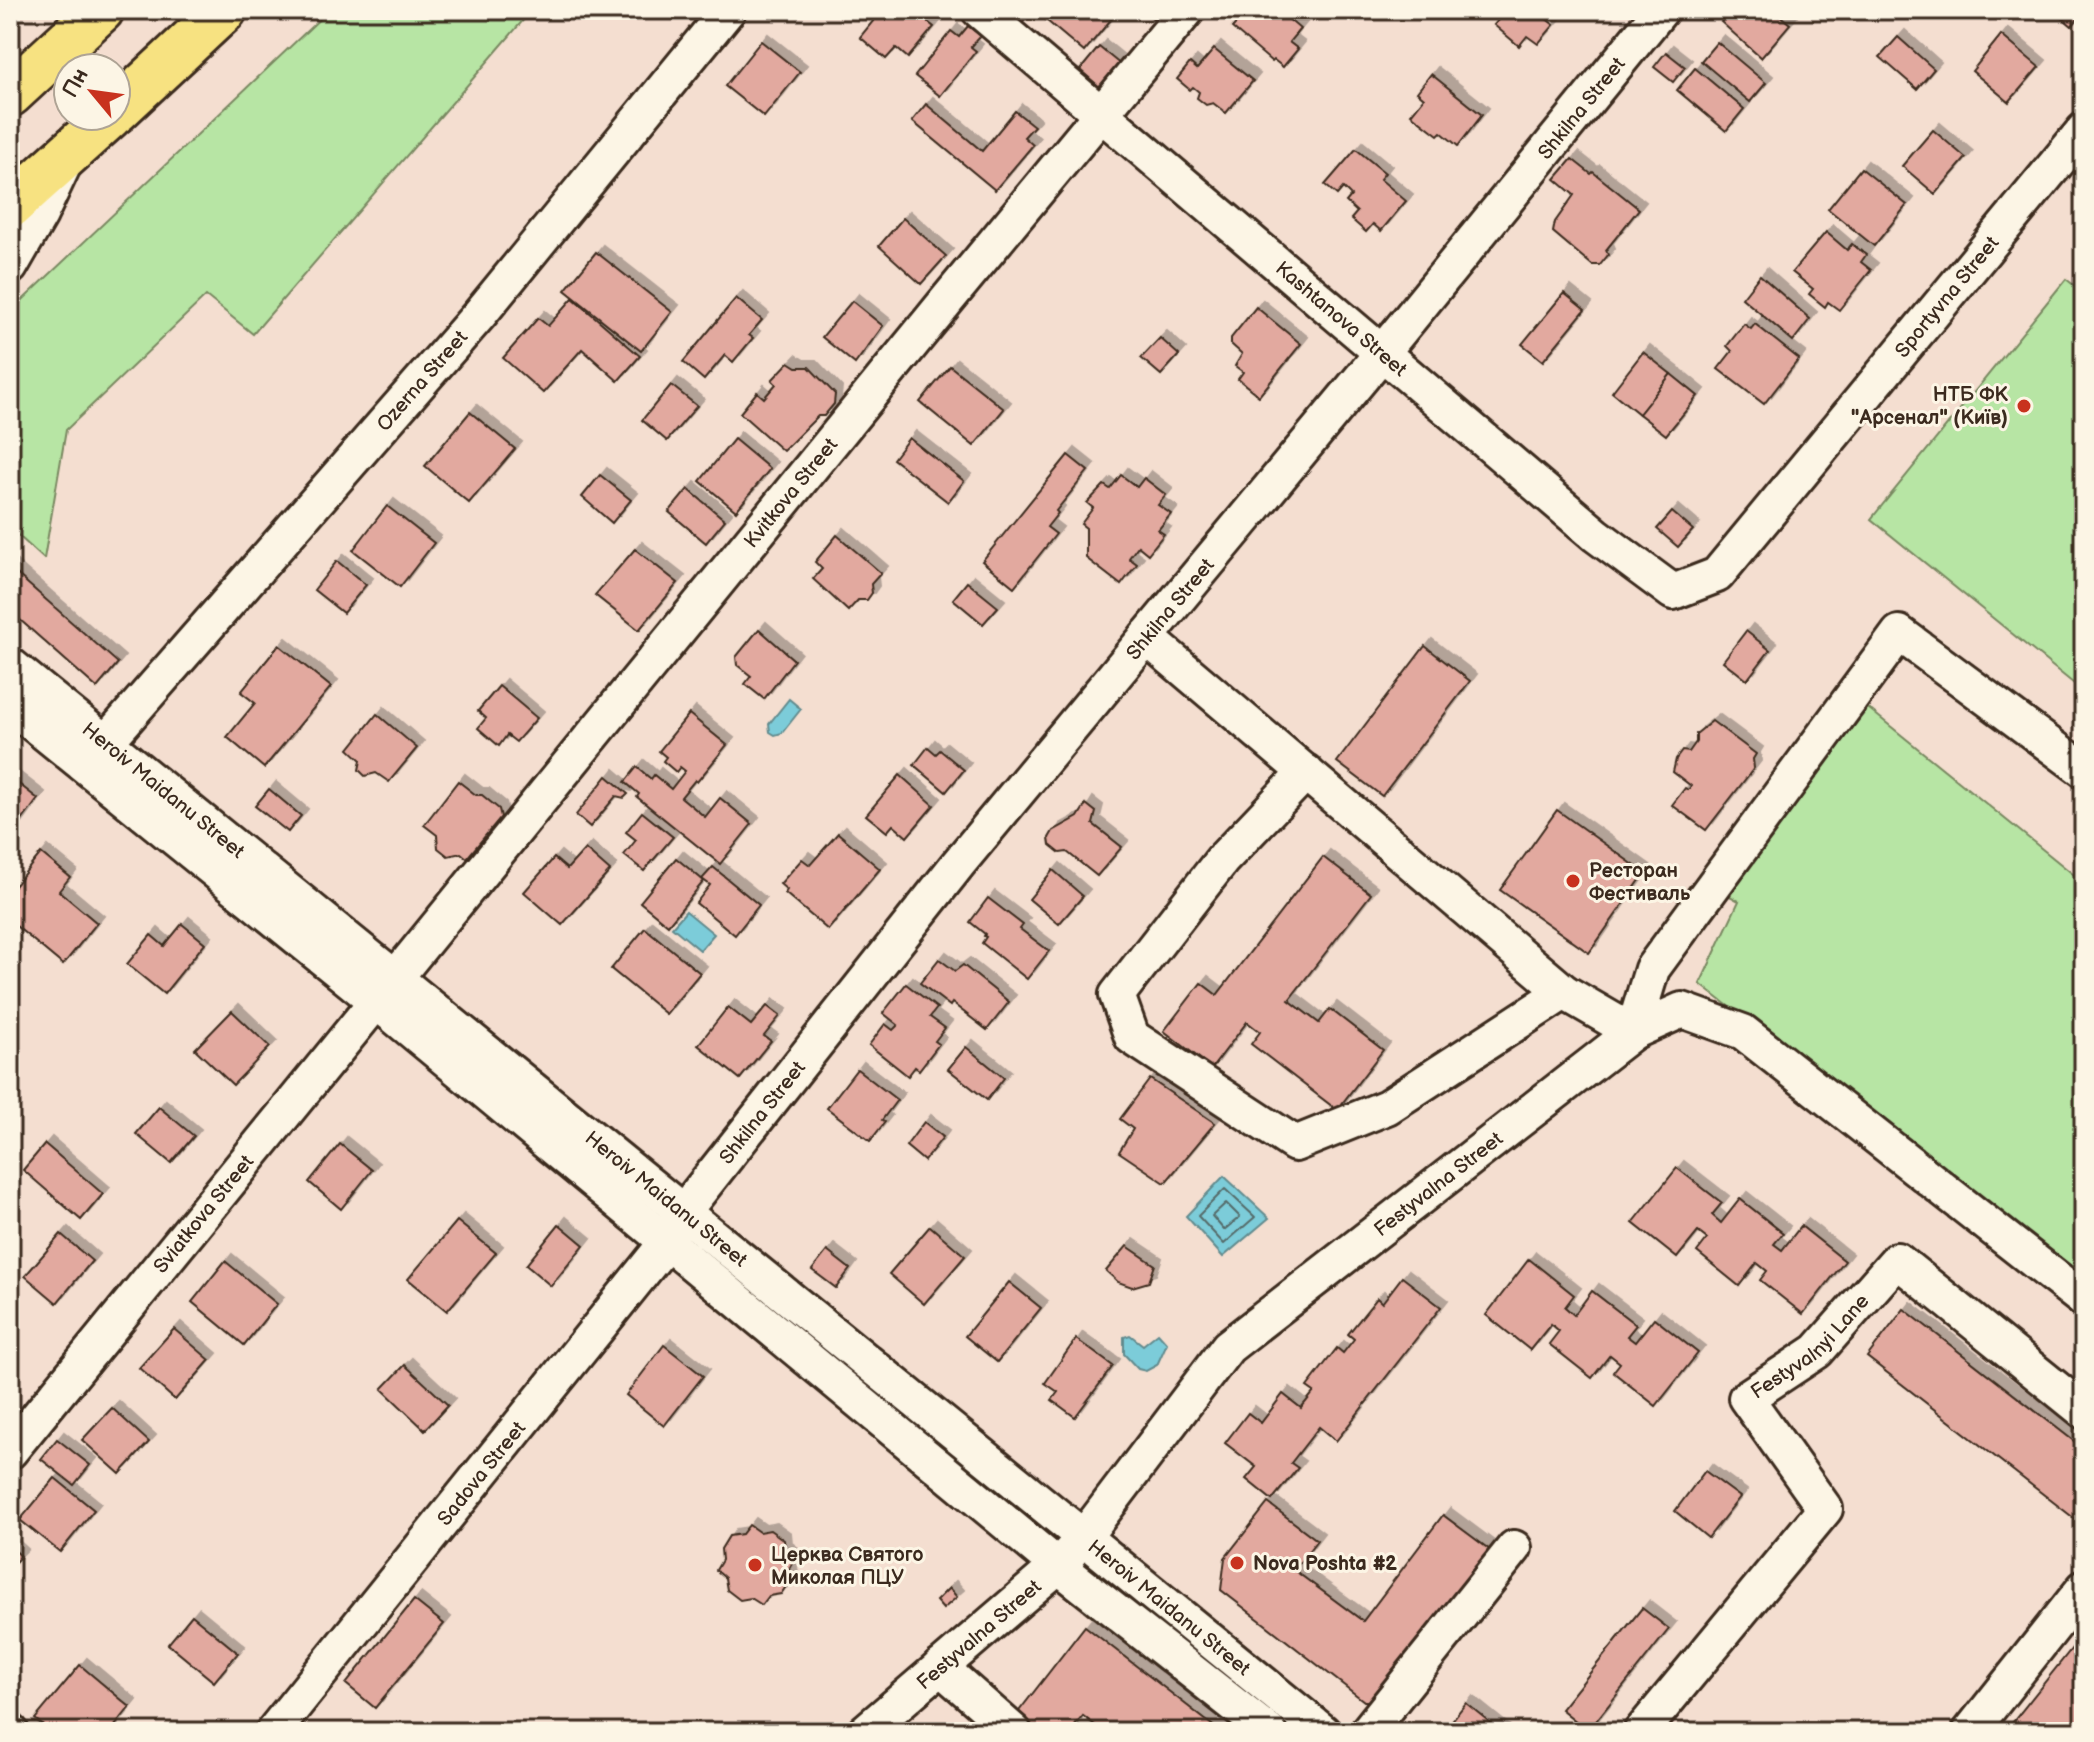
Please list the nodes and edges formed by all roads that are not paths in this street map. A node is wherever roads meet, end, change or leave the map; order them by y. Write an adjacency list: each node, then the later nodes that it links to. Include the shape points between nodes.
1 (101, 10): 7 (highway)
2 (224, 10): 8 (highway)
3 (728, 10): 20 (street, Ozerna Street, via 479,315)
4 (979, 10): 9 (street, Kashtanova Street)
5 (1187, 10): 9 (street, Kvitkova Street)
6 (1661, 10): 15 (street, Shkilna Street)
7 (10, 94)
8 (132, 96)
9 (1102, 113): 15 (street, Kashtanova Street); 23 (street, Kvitkova Street)
10 (2084, 130): 16 (street, Sportyvna Street)
11 (93, 132): 12 (highway)
12 (70, 153): 13 (highway); 14 (street)
13 (10, 206)
14 (10, 267)
15 (1382, 353): 16 (street, Kashtanova Street, via 1596,535 1673,592); 17 (street, Shkilna Street)
16 (1717, 575)
17 (1146, 637): 22 (street); 26 (street, Shkilna Street, via 958,864)
18 (10, 665): 20 (street, Heroiv Maidanu Street)
19 (10, 705): 23 (street, Heroiv Maidanu Street)
20 (106, 742): 23 (street, Heroiv Maidanu Street)
21 (2084, 770): 25 (street, via 1899,633 1652,969)
22 (1306, 772): 24 (street); 24 (street, via 1222,860 1117,995 1132,1037 1295,1144 1387,1107)
23 (386, 990): 26 (street, Heroiv Maidanu Street); 29 (street, Sviatkova Street)
24 (1564, 992): 25 (street)
25 (1633, 1032): 27 (street, Festyvalna Street, via 1682,1010 1743,1032); 30 (street, Festyvalna Street, via 1228,1347)
26 (675, 1227): 30 (street, Heroiv Maidanu Street); 32 (street, Heroiv Maidanu Street); 35 (street, Sadova Street)
27 (2084, 1300)
28 (2084, 1411): 41 (street, Festyvalnyi Lane, via 1897,1260 1817,1351 1746,1398 1825,1509)
29 (10, 1451)
30 (1083, 1538): 32 (street, Festyvalna Street); 39 (street, Heroiv Maidanu Street)
31 (1514, 1548): 40 (street)
32 (1058, 1566): 34 (street, Festyvalna Street); 38 (street, Heroiv Maidanu Street)
33 (2084, 1588): 42 (street)
34 (940, 1667): 36 (street, Festyvalna Street); 37 (street)
35 (273, 1732)
36 (865, 1732)
37 (1014, 1732)
38 (1269, 1732)
39 (1323, 1732)
40 (1367, 1732)
41 (1641, 1732)
42 (1970, 1732)

